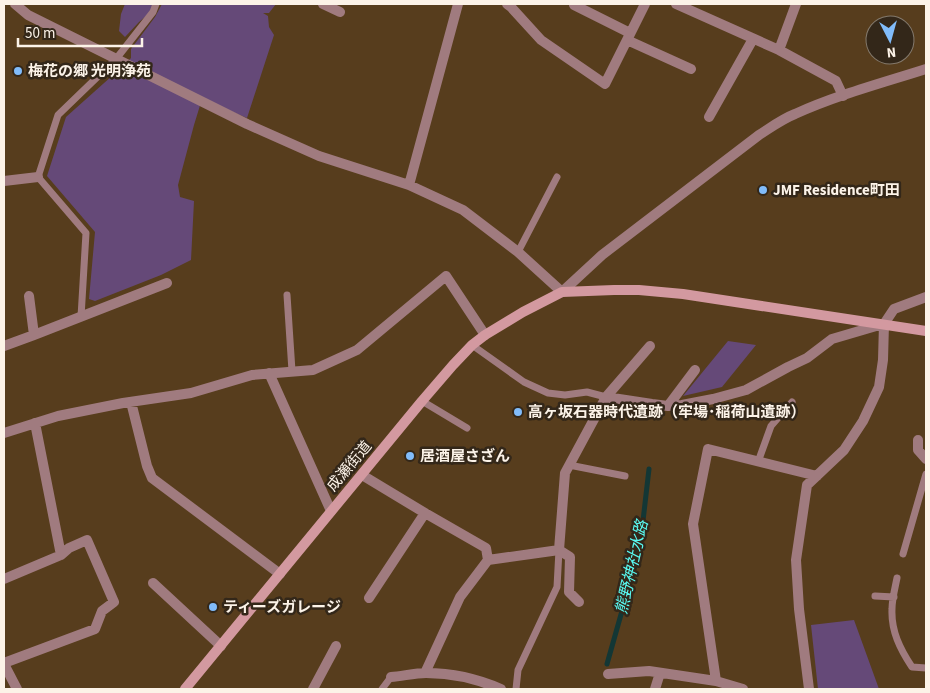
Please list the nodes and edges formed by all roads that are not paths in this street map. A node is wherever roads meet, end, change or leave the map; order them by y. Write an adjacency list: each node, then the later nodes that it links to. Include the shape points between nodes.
1 (15, 4): 14 (street, via 28,15)
2 (156, 4): 14 (lane)
3 (323, 4): 10 (street)
4 (458, 4): 22 (street)
5 (507, 4): 11 (street, via 541,40 605,84)
6 (645, 4): 11 (street)
7 (676, 4): 12 (street)
8 (796, 4): 13 (street)
9 (574, 5): 11 (street)
10 (340, 12)
11 (629, 36): 16 (street)
12 (753, 39): 13 (street); 18 (street)
13 (779, 50): 17 (street, via 836,82)
14 (116, 59): 19 (lane, via 58,115); 22 (street, via 319,156)
15 (926, 68): 17 (street)
16 (691, 69)
17 (843, 96): 25 (street, via 794,114 759,135 602,255)
18 (709, 117)
19 (38, 177): 21 (street); 29 (lane, via 86,233)
20 (557, 177): 23 (lane)
21 (4, 181)
22 (410, 185): 23 (street, via 463,210)
23 (518, 252): 25 (street)
24 (167, 283): 29 (street)
25 (562, 292): 30 (main road, via 640,290 683,294); 33 (main road, 成瀬街道)
26 (29, 296): 32 (street)
27 (287, 296): 38 (lane)
28 (926, 297): 30 (street, via 894,309)
29 (81, 317): 32 (street)
30 (884, 324): 31 (main road); 44 (street, via 832,339 807,358 746,390 713,400); 55 (street, via 878,387 863,421 844,450)
31 (926, 331)
32 (34, 335): 35 (street)
33 (486, 335): 34 (main road, 成瀬街道); 38 (street, via 446,276 356,350 313,370)
34 (472, 345): 40 (lane, via 524,382 548,393 587,392); 41 (main road, 成瀬街道)
35 (4, 346)
36 (650, 346): 40 (street)
37 (694, 370): 44 (street)
38 (292, 371): 39 (street)
39 (269, 373): 42 (street, via 252,374 191,393); 56 (street)
40 (606, 397): 44 (street); 51 (street)
41 (422, 400): 46 (lane); 52 (main road, 成瀬街道)
42 (131, 402): 45 (street); 62 (street, via 152,478)
43 (792, 402): 50 (lane, via 771,426)
44 (668, 406)
45 (35, 423): 47 (street); 60 (street)
46 (467, 428)
47 (4, 433)
48 (918, 440): 49 (street, via 918,450)
49 (926, 459)
50 (758, 462): 55 (street); 78 (street, via 708,450 693,524)
51 (569, 465): 54 (lane); 58 (street, via 564,473)
52 (362, 474): 56 (main road, 成瀬街道); 57 (street)
53 (926, 474): 59 (lane)
54 (625, 476)
55 (817, 476): 87 (street, via 807,485 796,560)
56 (331, 511): 62 (main road, 成瀬街道)
57 (425, 513): 61 (street, via 486,548); 68 (street)
58 (559, 550): 61 (street); 69 (street, via 570,557 569,592); 84 (lane, via 557,587 518,670)
59 (903, 554)
60 (61, 555): 64 (street); 72 (street, via 87,540 114,602 102,611 95,629)
61 (488, 560): 74 (street, via 460,597)
62 (280, 574): 70 (main road, 成瀬街道)
63 (897, 578): 67 (lane)
64 (4, 579)
65 (153, 583): 70 (street)
66 (876, 596): 67 (lane)
67 (894, 597): 73 (lane, via 893,628 900,649 912,667)
68 (369, 598)
69 (579, 602)
70 (221, 646): 80 (main road, 成瀬街道)
71 (336, 646): 81 (street)
72 (4, 663): 79 (street)
73 (926, 668)
74 (425, 673): 77 (street); 83 (street, via 459,676)
75 (660, 673): 76 (street); 78 (street); 85 (street)
76 (605, 675)
77 (391, 677): 82 (lane)
78 (716, 681): 86 (street)
79 (17, 689)
80 (186, 689)
81 (313, 689)
82 (382, 689)
83 (502, 689)
84 (516, 689)
85 (655, 689)
86 (743, 689)
87 (809, 689)

